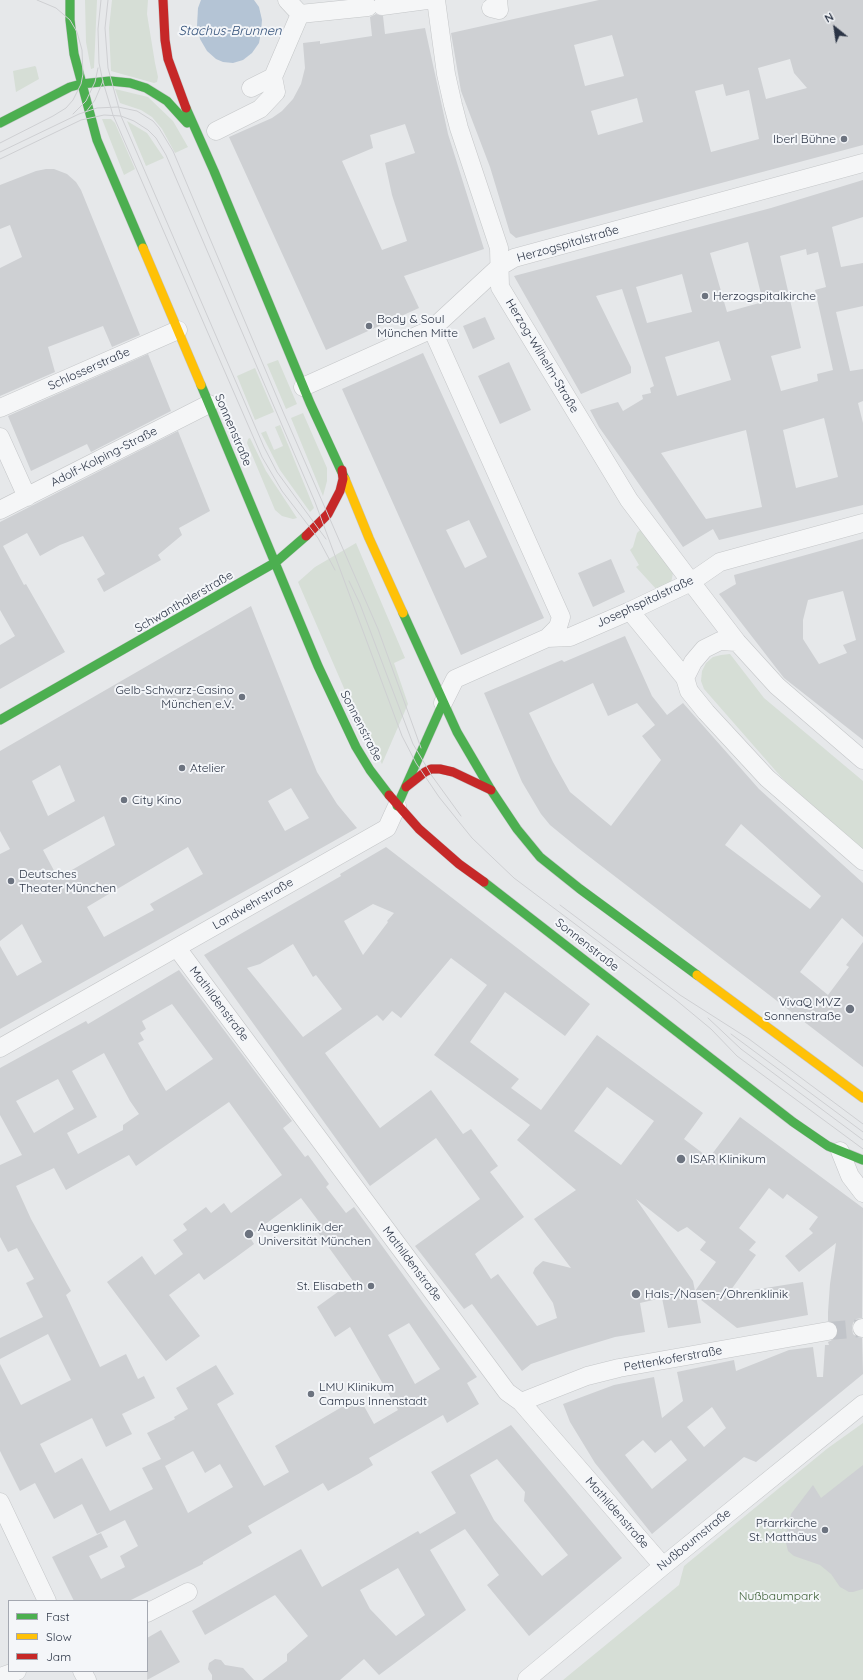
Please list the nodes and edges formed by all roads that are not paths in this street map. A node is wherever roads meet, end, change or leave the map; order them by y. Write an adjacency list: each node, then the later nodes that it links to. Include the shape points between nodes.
1 (70, 0): 8 (main road, Sonnenstraße, via 72,40)
2 (163, 0): 12 (main road, via 168,59)
3 (287, 0): 6 (street)
4 (427, 0): 6 (street)
5 (436, 0): 14 (street, Herzog-Wilhelm-Straße, via 446,74 459,128 499,248)
6 (300, 14): 7 (street)
7 (270, 78): 9 (street); 11 (street, via 276,92 260,109)
8 (82, 84): 10 (main road, via 58,92); 12 (main road, via 123,82 146,88 167,101); 16 (main road, Sonnenstraße, via 103,155)
9 (251, 88)
10 (0, 123)
11 (216, 131)
12 (198, 138): 17 (main road)
13 (863, 163): 14 (street, Herzogspitalstraße, via 514,258)
14 (498, 267): 15 (street, Herzogspitalstraße); 26 (street, Herzog-Wilhelm-Straße, via 500,287 629,500)
15 (432, 329): 17 (street, Herzogspitalstraße); 28 (street, via 561,617 558,627)
16 (178, 330): 18 (main road, Sonnenstraße); 19 (street, Schlosserstraße)
17 (303, 387): 21 (main road)
18 (209, 404): 22 (street, Adolf-Kolping-Straße); 25 (main road, Sonnenstraße)
19 (0, 408)
20 (0, 437): 22 (street)
21 (342, 470): 25 (main road, Schwanthalerstraße, via 340,491 328,514); 31 (main road, via 372,545)
22 (27, 497): 23 (street, Adolf-Kolping-Straße)
23 (0, 510)
24 (863, 523): 26 (street, Josephspitalstraße, via 720,562)
25 (276, 562): 32 (main road, Schwanthalerstraße); 36 (main road, Sonnenstraße, via 318,666 356,747)
26 (691, 582): 27 (street, Josephspitalstraße); 29 (street, Herzog-Wilhelm-Straße)
27 (630, 611): 28 (street, Josephspitalstraße, via 570,637); 30 (street)
28 (548, 638): 31 (street, Josephspitalstraße, via 455,679)
29 (737, 642): 30 (street, via 720,641 704,649); 33 (street, Herzog-Wilhelm-Straße, via 777,686)
30 (684, 678): 37 (street, via 689,691 706,712 767,778)
31 (443, 703): 34 (main road, Landwehrstraße); 35 (main road)
32 (0, 720)
33 (863, 760)
34 (405, 788): 35 (main road, via 425,772 440,769); 36 (main road, Landwehrstraße)
35 (491, 790): 40 (main road, via 517,829 540,857)
36 (397, 806): 38 (street, Landwehrstraße, via 387,828); 41 (main road, Sonnenstraße, via 459,864 504,896 753,1092 820,1141)
37 (863, 861)
38 (177, 948): 39 (street, Landwehrstraße); 45 (street, Mathildenstraße, via 507,1392)
39 (0, 1048)
40 (863, 1098)
41 (840, 1151): 42 (main road, Sonnenstraße); 43 (street, via 850,1176)
42 (863, 1160)
43 (863, 1193)
44 (828, 1331): 45 (street, Pettenkoferstraße, via 612,1370 587,1376)
45 (521, 1402): 48 (street, Mathildenstraße)
46 (863, 1404): 48 (street, Nußbaumstraße)
47 (0, 1502): 50 (street)
48 (662, 1566): 54 (street, Nußbaumstraße)
49 (188, 1592): 51 (street)
50 (47, 1600)
51 (148, 1612)
52 (14, 1672): 53 (street)
53 (0, 1677)
54 (527, 1679)

